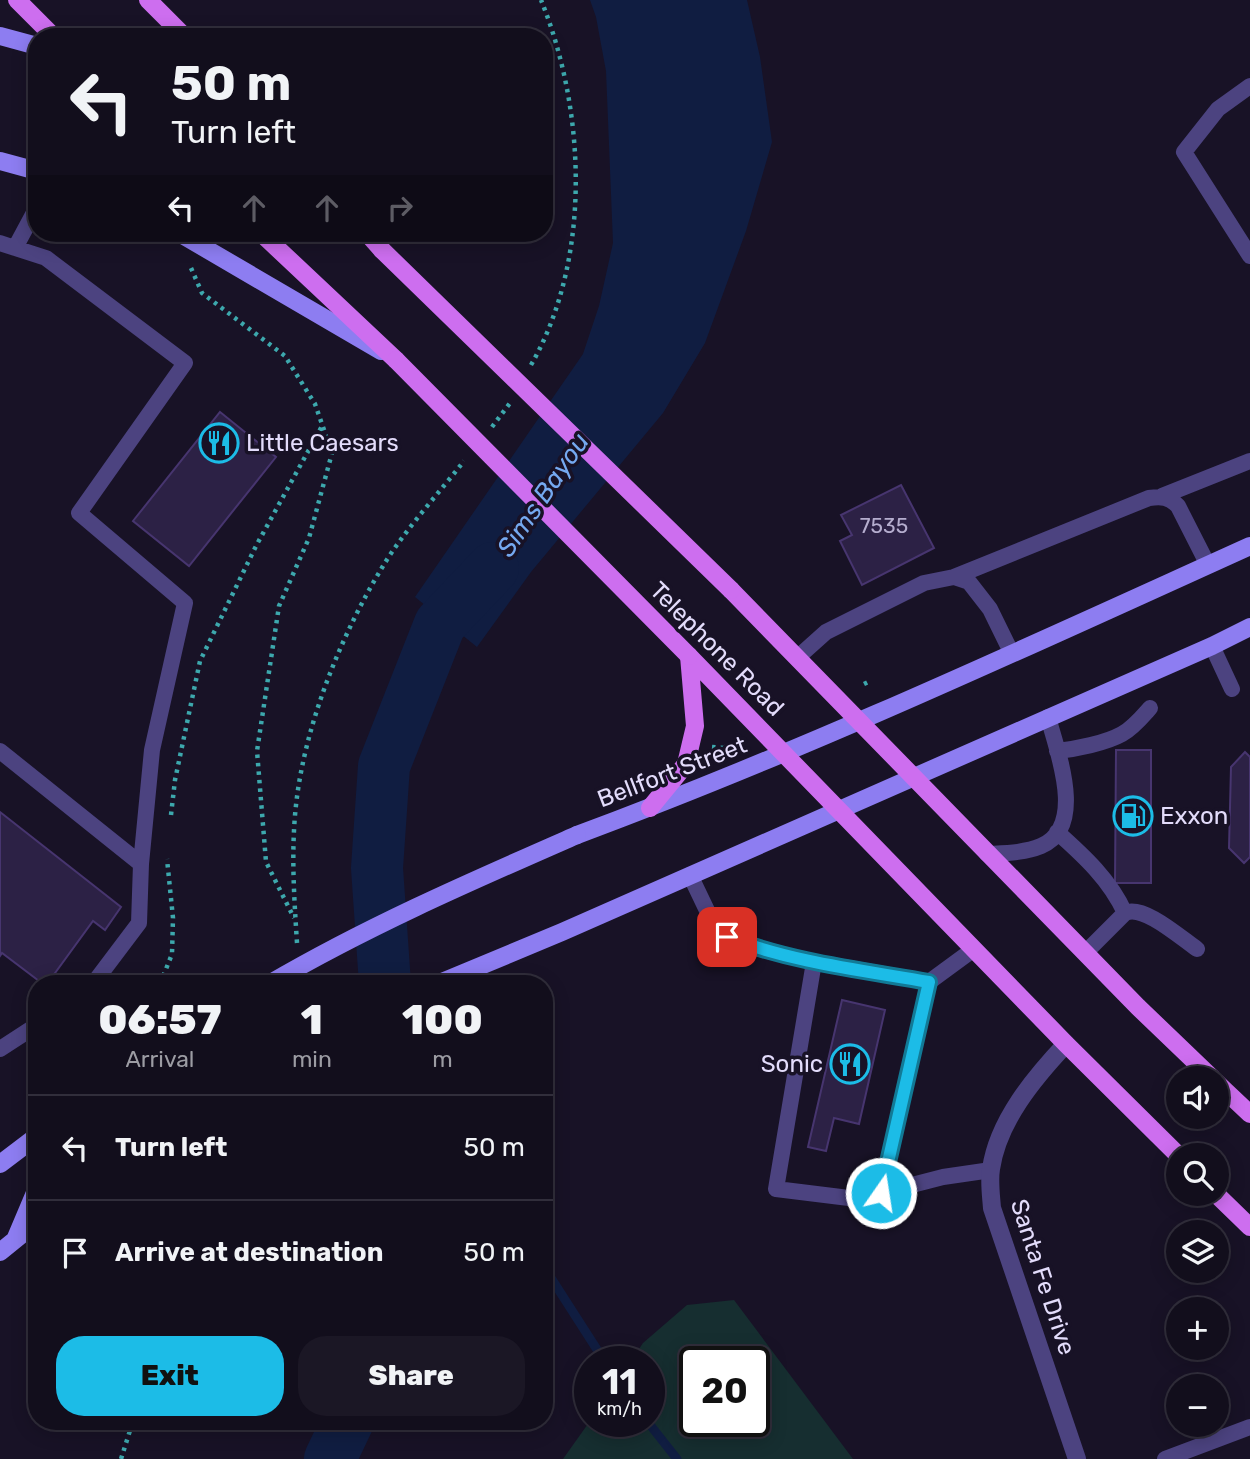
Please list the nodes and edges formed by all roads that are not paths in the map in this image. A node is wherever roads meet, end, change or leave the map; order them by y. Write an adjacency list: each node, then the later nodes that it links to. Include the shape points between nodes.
1 (17, 0): 3 (main road)
2 (148, 0): 4 (main road)
3 (45, 28)
4 (177, 28)
5 (0, 36): 6 (main road)
6 (28, 44)
7 (1250, 86): 17 (lane, via 1218,109 1184,152)
8 (0, 161): 9 (main road)
9 (28, 169)
10 (28, 219): 15 (lane)
11 (194, 242): 18 (main road, Telephone Road)
12 (271, 242): 18 (main road)
13 (371, 242): 16 (main road, Telephone Road)
14 (375, 242): 16 (main road)
15 (8, 246): 41 (lane, via 46,258 185,363 79,513 185,603 152,750)
16 (382, 250): 28 (main road, Telephone Road, bridge)
17 (1250, 256)
18 (396, 360): 27 (main road, Telephone Road, bridge)
19 (1250, 461): 20 (lane)
20 (1162, 496): 22 (lane, via 1178,506); 23 (lane)
21 (1250, 546): 22 (main road, Bellfort Street)
22 (1208, 565): 26 (main road, Bellfort Street)
23 (954, 577): 26 (lane, via 969,582 984,600); 28 (lane, via 924,583 826,632)
24 (1250, 627): 25 (main road)
25 (1212, 646): 29 (lane); 31 (main road)
26 (1012, 654): 32 (main road, Bellfort Street)
27 (689, 656): 35 (main road, Telephone Road); 37 (main road, via 695,726 685,764)
28 (797, 658): 32 (main road, Telephone Road)
29 (1232, 689)
30 (1150, 708): 34 (lane, via 1121,735)
31 (1048, 717): 34 (lane); 36 (main road)
32 (860, 722): 35 (main road, Bellfort Street); 36 (main road, Telephone Road)
33 (0, 751): 41 (lane)
34 (1057, 751): 39 (lane, via 1067,810)
35 (786, 754): 37 (main road, Bellfort Street); 38 (main road, Telephone Road)
36 (912, 777): 38 (main road); 40 (main road, Telephone Road)
37 (650, 808): 49 (main road, Bellfort Street, bridge, via 436,897)
38 (838, 810): 42 (main road); 45 (main road, Telephone Road)
39 (1058, 831): 40 (lane, via 1043,845); 43 (lane, via 1109,884)
40 (988, 854): 46 (main road, Telephone Road)
41 (141, 864): 48 (lane, via 139,923)
42 (690, 875): 47 (lane, via 713,923 727,937); 50 (main road)
43 (1125, 913): 44 (lane, via 1138,911 1153,918); 46 (lane)
44 (1197, 949)
45 (974, 950): 51 (lane); 53 (main road, Telephone Road)
46 (1085, 953): 55 (main road, Telephone Road)
47 (814, 962): 51 (lane); 62 (lane, via 776,1189 849,1198)
48 (100, 975)
49 (284, 975)
50 (459, 975)
51 (929, 982): 62 (lane)
52 (28, 1031): 54 (lane)
53 (1066, 1044): 59 (main road, Telephone Road); 61 (street, Santa Fe Drive, via 1039,1072 1001,1134)
54 (0, 1049)
55 (1200, 1066)
56 (1229, 1094): 57 (main road)
57 (1250, 1114)
58 (28, 1143): 60 (main road)
59 (1166, 1143)
60 (0, 1164)
61 (991, 1170): 62 (lane); 70 (street, Santa Fe Drive, via 992,1208)
62 (881, 1193)
63 (1228, 1206): 65 (main road)
64 (28, 1209): 67 (main road)
65 (1250, 1227)
66 (28, 1229): 67 (main road)
67 (15, 1240): 68 (main road)
68 (0, 1252)
69 (1250, 1427): 71 (lane)
70 (1077, 1459)
71 (1165, 1459)

